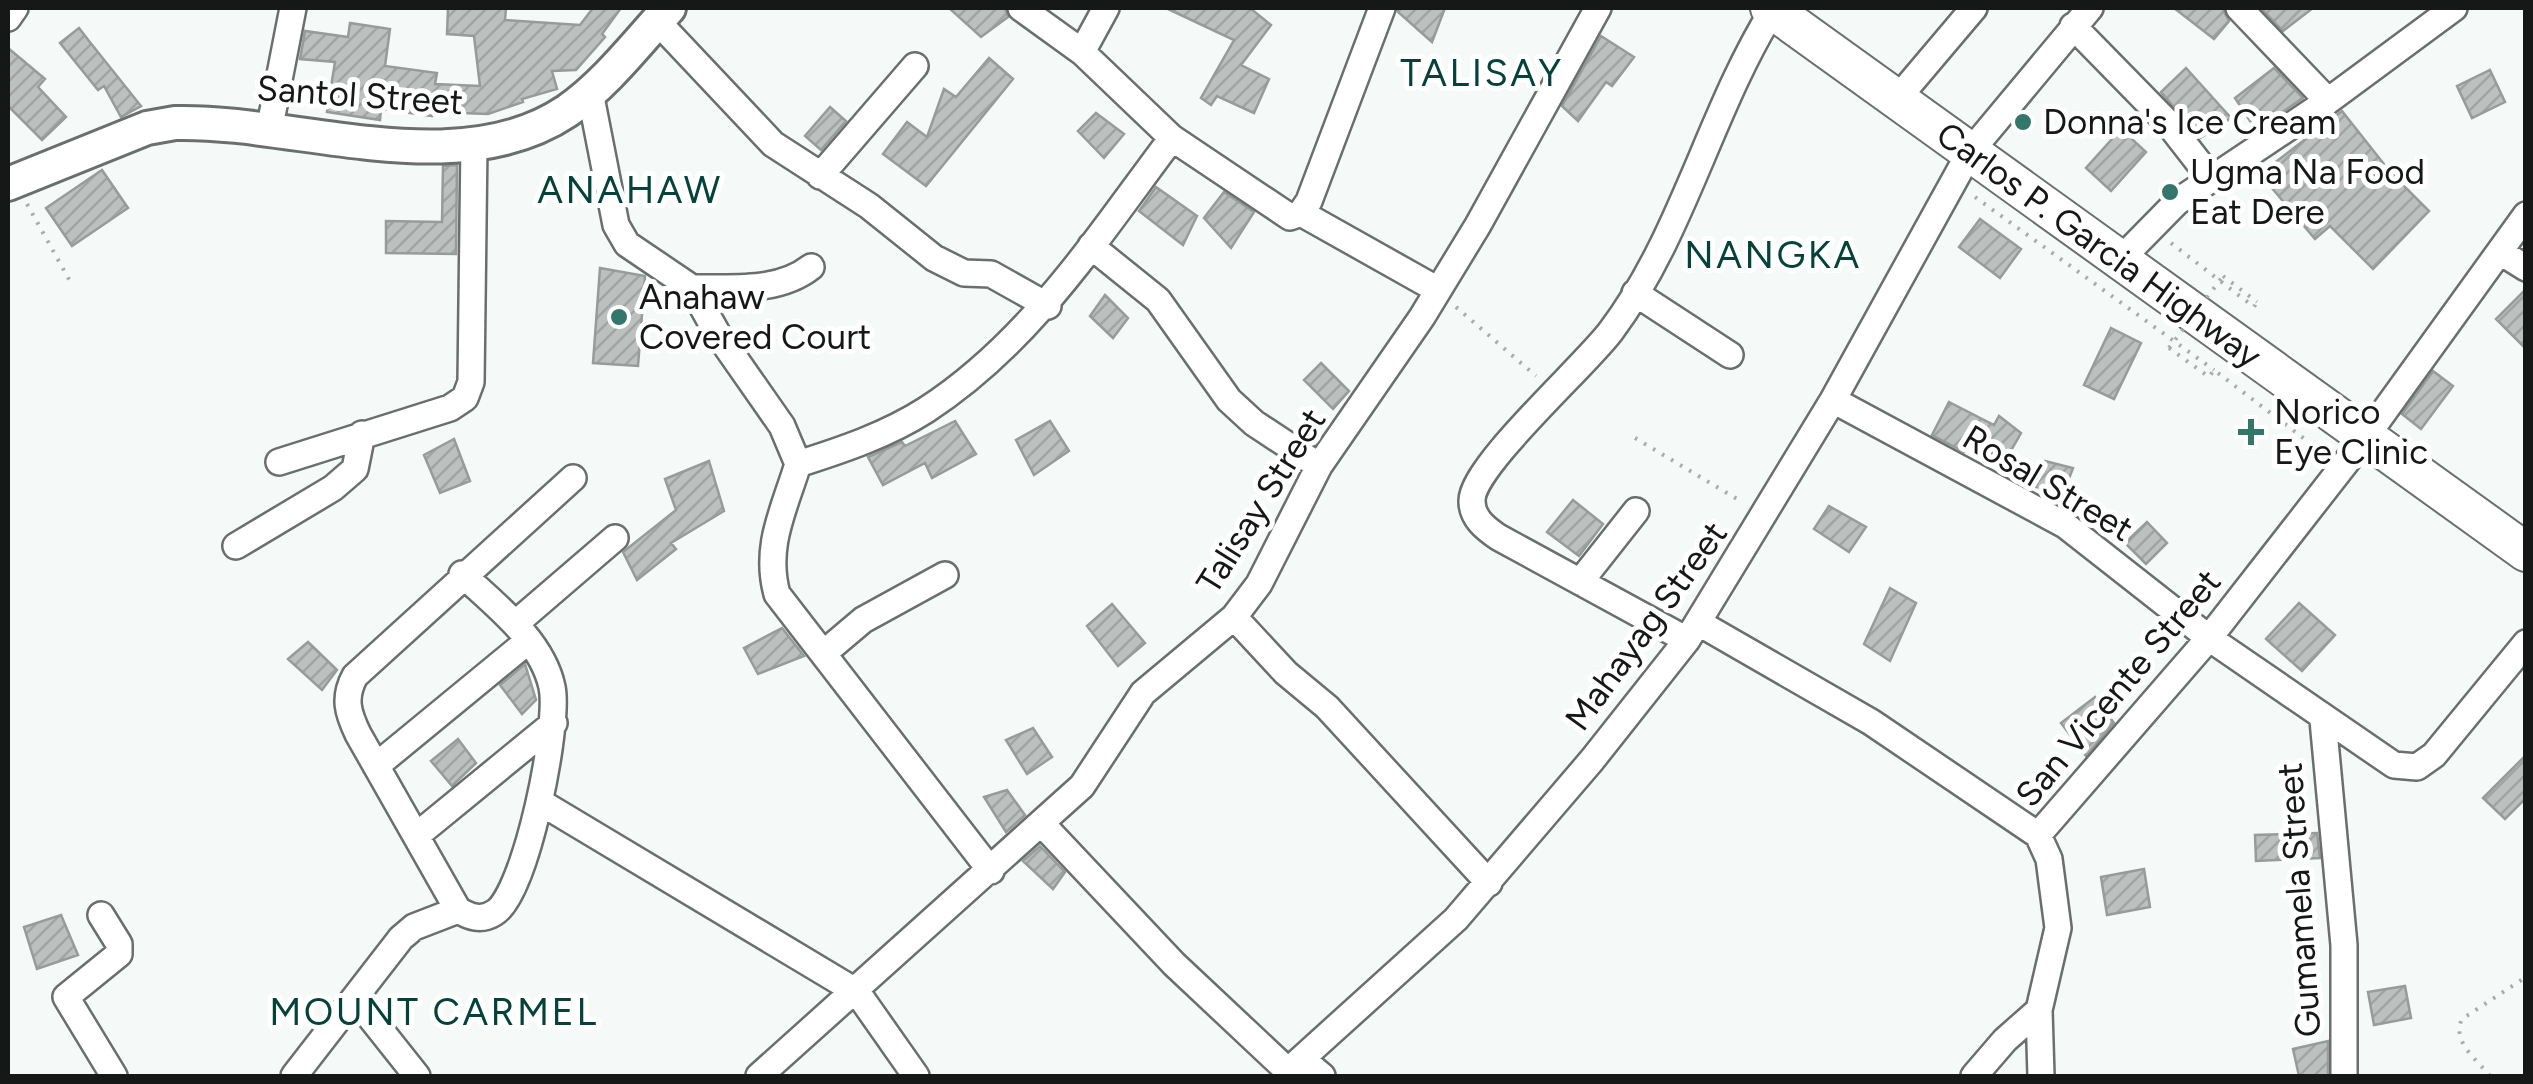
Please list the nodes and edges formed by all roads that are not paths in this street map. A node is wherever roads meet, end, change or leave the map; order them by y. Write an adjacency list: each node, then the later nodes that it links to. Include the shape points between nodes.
1 (15, 8): 13 (street)
2 (293, 8): 19 (street)
3 (1021, 8): 14 (street)
4 (1106, 8): 14 (street)
5 (1382, 8): 26 (street)
6 (1598, 8): 34 (street, Talisay Street)
7 (1771, 8): 17 (highway, Carlos P. Garcia Highway); 35 (street)
8 (1974, 8): 17 (street)
9 (2239, 8): 18 (street)
10 (2454, 8): 18 (street)
11 (663, 14): 16 (main road, Santol Street); 23 (street, via 773,144)
12 (2081, 17): 22 (street, Mahayag Street); 24 (street)
13 (8, 18)
14 (1082, 52): 20 (street)
15 (916, 66): 23 (street)
16 (590, 92): 21 (main road, Santol Street, via 545,124); 33 (street, via 616,225 627,244)
17 (1896, 99): 22 (highway, Carlos P. Garcia Highway)
18 (2328, 102): 24 (street)
19 (269, 131): 21 (main road, Santol Street, via 394,144); 25 (main road, Santol Street, via 202,122 146,128)
20 (1172, 138): 26 (street, via 1274,210 1290,217); 28 (street)
21 (474, 143): 39 (street, via 470,388 450,408)
22 (1962, 167): 30 (highway, Carlos P. Garcia Highway); 38 (street, Mahayag Street)
23 (820, 176): 36 (street, via 934,258 964,272 991,274)
24 (2210, 177): 30 (street)
25 (11, 182)
26 (1301, 213): 34 (street)
27 (2526, 214): 29 (street, San Vicente Street)
28 (1091, 246): 36 (street); 43 (street, via 1158,300 1229,400)
29 (2502, 253): 32 (street); 40 (street, San Vicente Street)
30 (2120, 260): 40 (highway, Carlos P. Garcia Highway)
31 (811, 268): 33 (street, via 774,285)
32 (2526, 268)
33 (692, 288): 42 (street, via 782,426)
34 (1436, 292): 43 (street, Talisay Street)
35 (1635, 293): 37 (street); 51 (street, via 1612,330 1490,465 1472,499 1484,527)
36 (1048, 306): 42 (street, via 966,382 922,412 855,446)
37 (1730, 355)
38 (1834, 400): 53 (street, Mahayag Street); 55 (street, Rosal Street, via 2064,525)
39 (362, 434): 41 (street); 47 (street, via 354,468 333,488)
40 (2365, 438): 48 (highway, Carlos P. Garcia Highway); 55 (street, San Vicente Street)
41 (278, 462)
42 (798, 464): 57 (street, via 771,542 770,566 778,594)
43 (1319, 466): 52 (street, Talisay Street, via 1260,584)
44 (574, 478): 49 (street)
45 (1636, 510): 51 (street)
46 (615, 538): 54 (street)
47 (236, 546)
48 (2526, 552)
49 (462, 574): 54 (street); 60 (street, via 348,689 350,715)
50 (946, 574): 57 (street, via 864,620)
51 (1580, 582): 53 (street)
52 (1234, 617): 62 (street, Talisay Street, via 1143,693 1082,786); 66 (street)
53 (1693, 632): 63 (street, via 1871,722); 66 (street, Mahayag Street)
54 (521, 633): 59 (street, via 547,671); 60 (street)
55 (2209, 638): 58 (street, Rosal Street); 63 (street, San Vicente Street)
56 (2526, 643): 58 (street, Rosal Street, via 2417,768 2394,765)
57 (824, 652): 65 (street)
58 (2322, 720): 81 (street, Gumamela Street, via 2344,946)
59 (554, 723): 61 (street); 64 (street)
60 (376, 766): 64 (street)
61 (540, 802): 67 (street, via 504,905 482,918); 69 (street)
62 (1042, 824): 65 (street, Talisay Street); 72 (street, via 1174,964)
63 (2038, 835): 71 (street, San Vicente Street, via 2049,859 2058,928)
64 (416, 836): 67 (street)
65 (992, 872): 69 (street, Talisay Street)
66 (1489, 883): 72 (street, Mahayag Street)
67 (458, 910): 70 (street, via 401,938)
68 (101, 915): 73 (street, via 120,944 119,954 66,997)
69 (857, 992): 76 (street, Talisay Street); 77 (street)
70 (355, 998): 74 (street); 75 (street)
71 (2039, 1010): 79 (street); 80 (street, San Vicente Street)
72 (1295, 1065): 78 (street)
73 (114, 1076)
74 (294, 1076)
75 (417, 1076)
76 (759, 1076)
77 (916, 1076)
78 (1322, 1076)
79 (1974, 1076)
80 (2041, 1076)
81 (2344, 1076)

